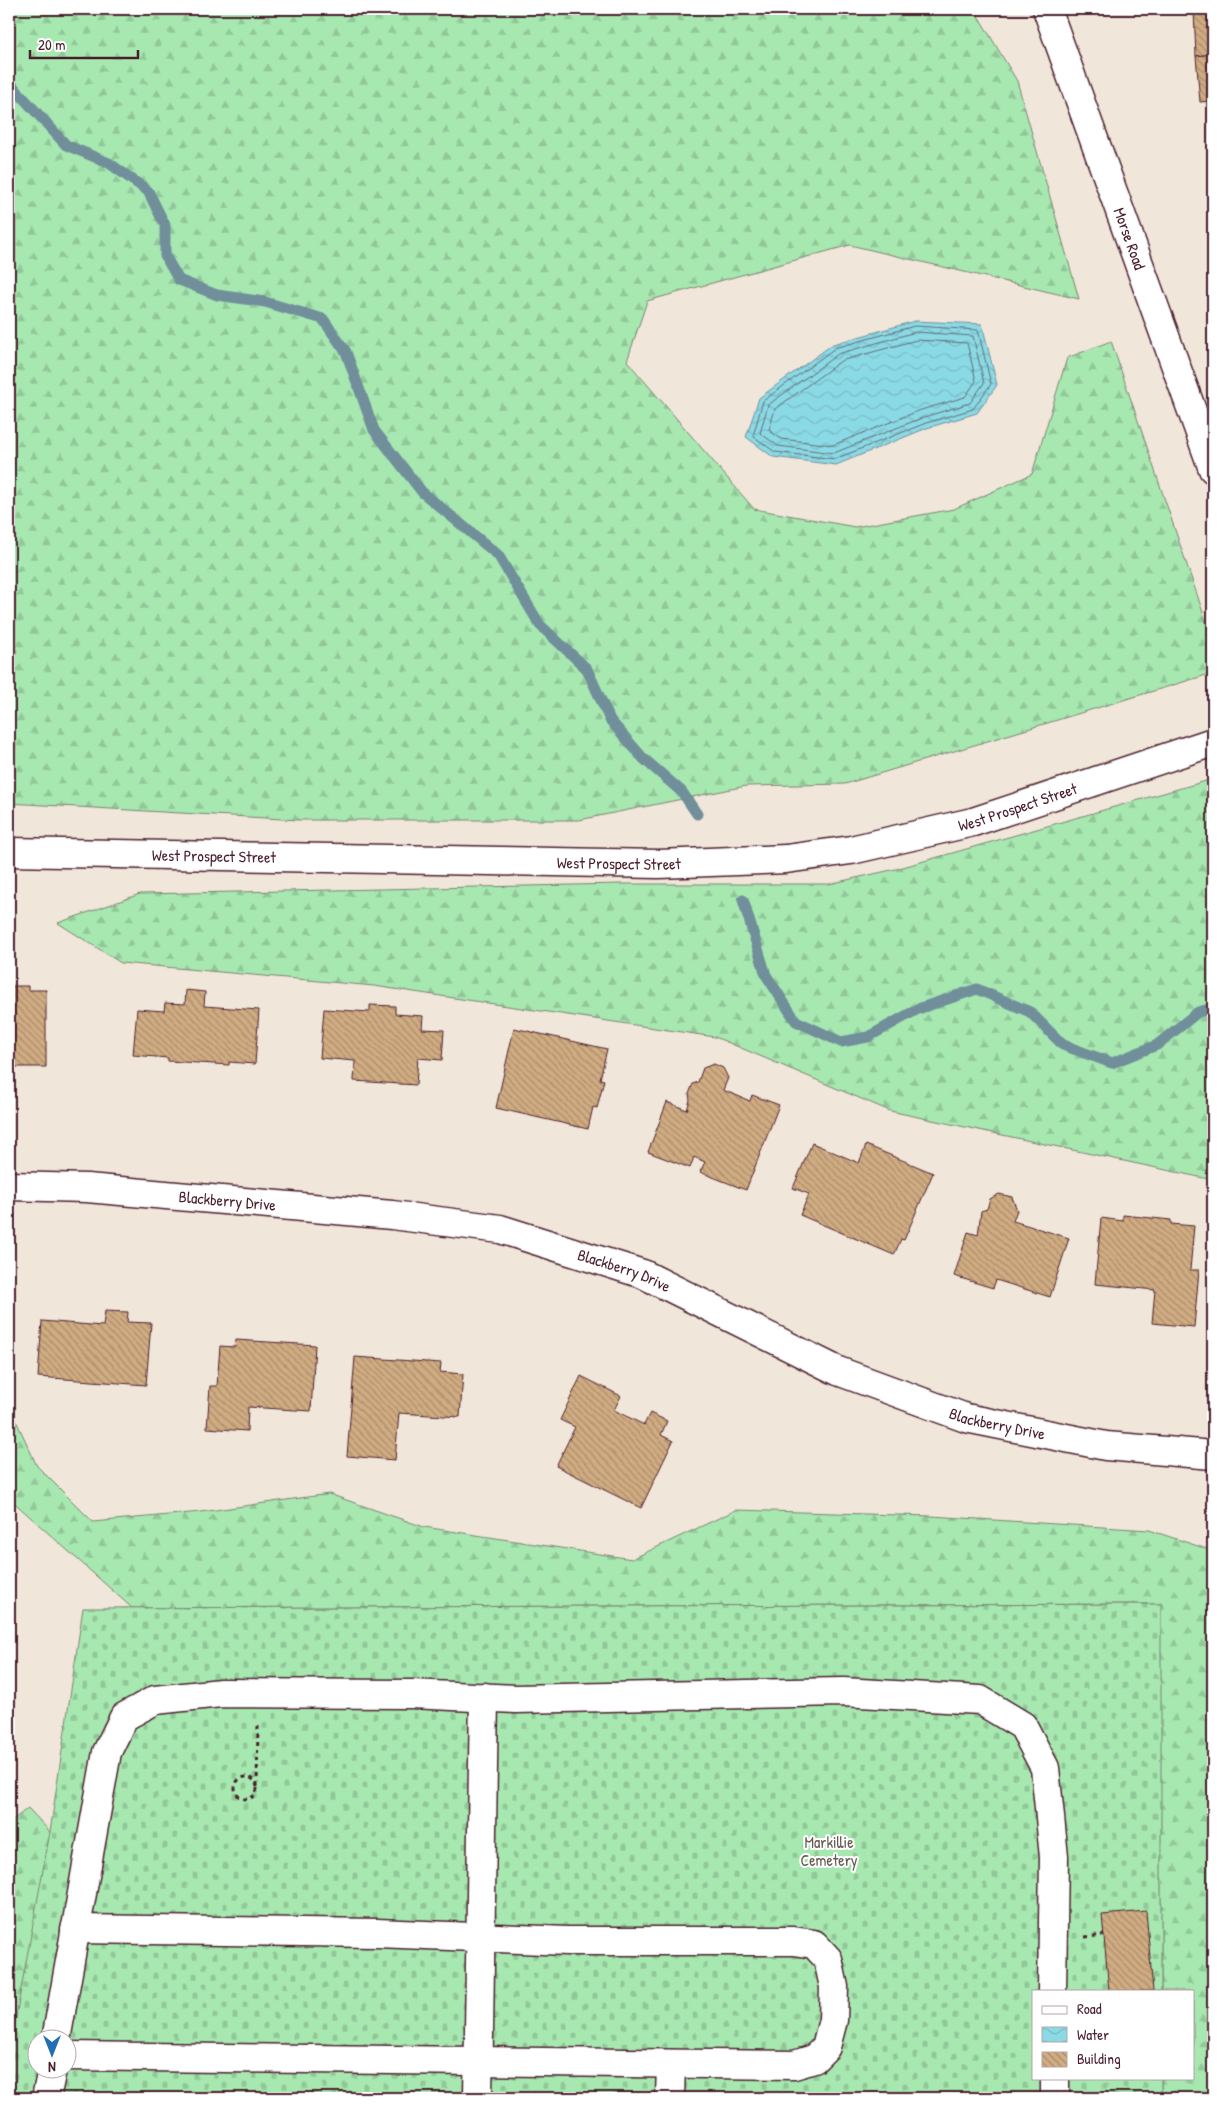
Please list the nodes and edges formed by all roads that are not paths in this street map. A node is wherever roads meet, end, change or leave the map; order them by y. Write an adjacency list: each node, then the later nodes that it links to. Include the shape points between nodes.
1 (1047, 9): 2 (street, Morse Road)
2 (1213, 469)
3 (1213, 742): 4 (street, West Prospect Street, via 973,822 851,850 786,859 658,864)
4 (9, 852)
5 (9, 1186): 6 (street, Blackberry Drive, via 87,1188 382,1214 500,1229 643,1274 838,1371 966,1418 1106,1446)
6 (1213, 1455)
7 (484, 1697): 8 (street, via 221,1693 155,1700 124,1717 106,1752); 9 (street); 10 (street, via 843,1692 980,1700 1023,1726 1044,1768 1054,1857)
8 (75, 1929): 9 (street, via 377,1933); 11 (street)
9 (481, 1939): 13 (street); 14 (street, via 793,1941 814,1944 828,1959 834,1987 833,2020 826,2047 814,2059 794,2065)
10 (1052, 1990)
11 (58, 2030)
12 (78, 2056): 13 (street)
13 (479, 2062): 14 (street); 18 (street)
14 (671, 2064): 19 (street)
15 (50, 2080): 17 (street)
16 (1055, 2080): 20 (street)
17 (46, 2098)
18 (478, 2098)
19 (670, 2098)
20 (1055, 2098)

